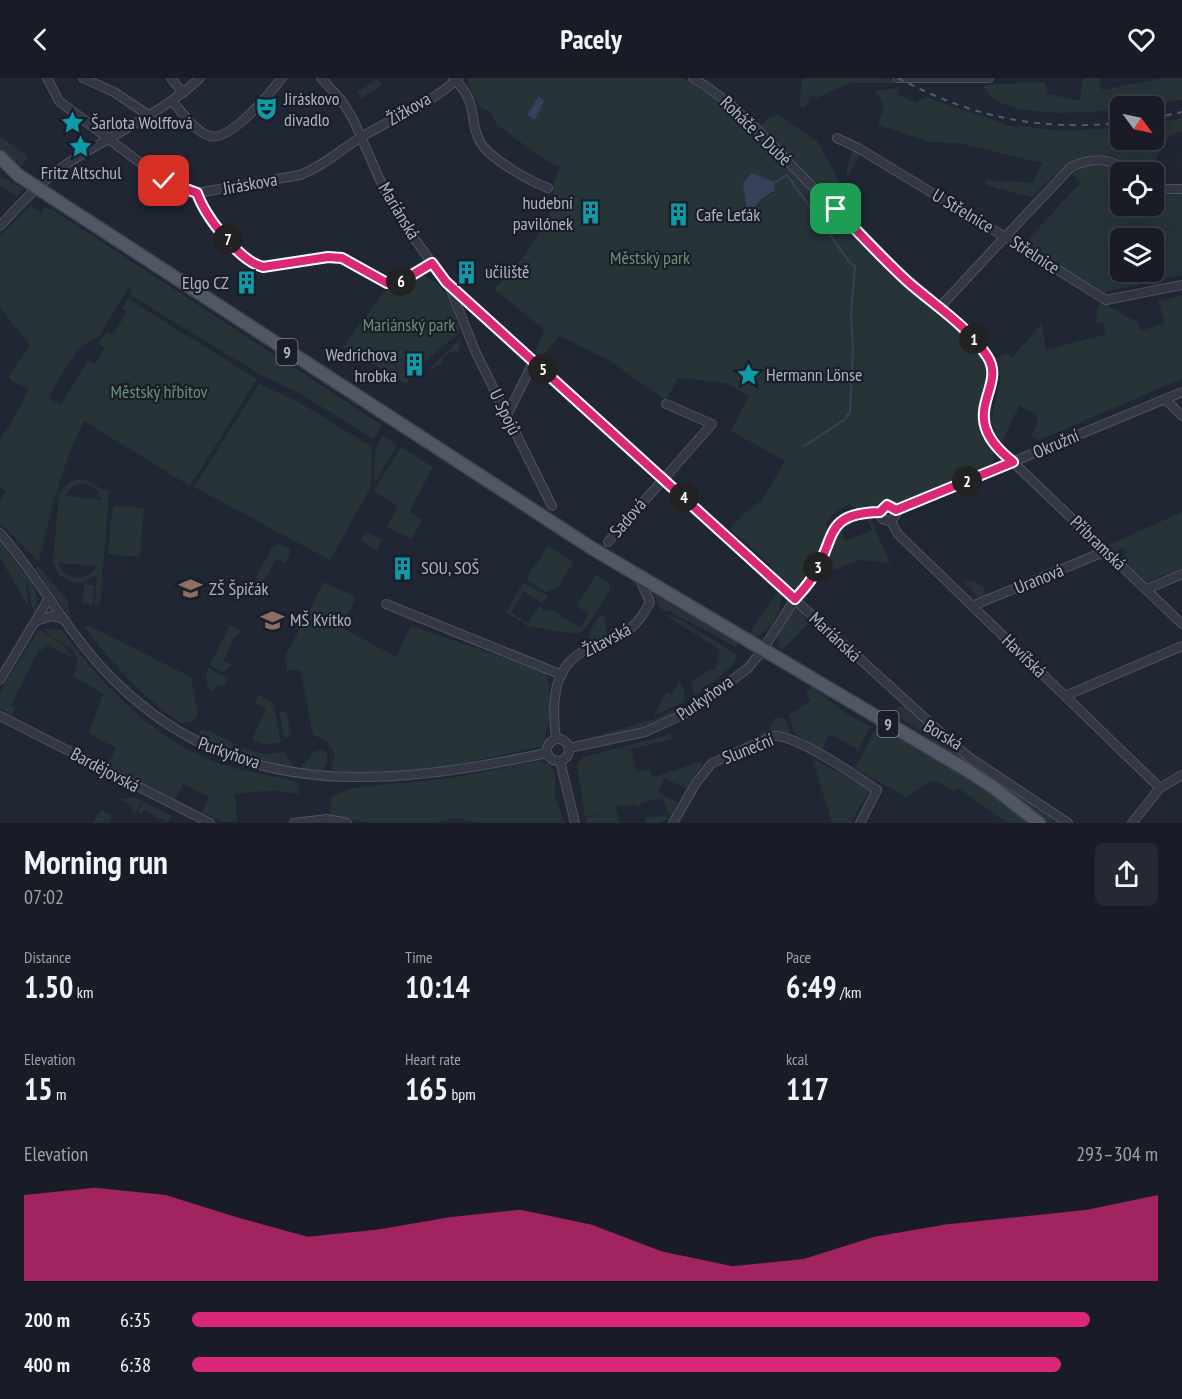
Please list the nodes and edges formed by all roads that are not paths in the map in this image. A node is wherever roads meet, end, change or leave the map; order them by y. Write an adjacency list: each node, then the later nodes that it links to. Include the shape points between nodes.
1 (47, 78): 15 (street, Jiráskova, via 59,100)
2 (83, 78): 13 (street, via 114,92)
3 (171, 78): 11 (street)
4 (200, 78): 11 (street)
5 (282, 78): 12 (street, via 258,107 219,136 208,135)
6 (321, 78): 14 (street, Mariánská, via 342,101)
7 (693, 78): 31 (street, Roháče z Dubé, via 730,102 822,197)
8 (897, 78): 9 (street)
9 (989, 78)
10 (456, 79): 14 (street, Žižkova); 22 (street, via 474,108 483,145 502,162)
11 (183, 93): 12 (street)
12 (172, 101): 13 (street)
13 (150, 116): 15 (street)
14 (361, 137): 25 (street, Jiráskova, via 316,169 300,175); 28 (street, Mariánská, via 384,189)
15 (108, 138): 25 (street, Jiráskova, via 164,181); 26 (street, via 45,180)
16 (837, 138): 27 (street, U Střelnice)
17 (0, 157): 21 (main road)
18 (1110, 162): 27 (street, Střelnice, via 1083,161 1071,167)
19 (0, 163): 21 (main road, 9)
20 (0, 169): 21 (main road)
21 (18, 175): 48 (main road, 9, bridge)
22 (549, 188)
23 (1164, 189): 24 (street)
24 (1182, 189)
25 (197, 193): 28 (street, via 237,251 263,267 342,258 387,283 395,283)
26 (0, 226)
27 (1005, 237): 30 (street, Střelnice, via 1106,300); 31 (street, U Střelnice)
28 (432, 263): 29 (street, Mariánská)
29 (446, 282): 32 (street, Mariánská); 36 (street, U Spojů)
30 (1182, 285)
31 (939, 308): 38 (street, Roháče z Dubé, via 972,336 989,358 991,380 984,404 986,433)
32 (534, 361): 36 (street); 39 (street, Mariánská)
33 (1182, 392): 34 (street, Okružní)
34 (1165, 399): 37 (street); 38 (street, Okružní)
35 (666, 404): 39 (street, Sadová, via 712,424)
36 (507, 415): 40 (street, U Spojů)
37 (1182, 416)
38 (1013, 462): 41 (street, Okružní); 46 (street, Příbramská)
39 (663, 478): 45 (street, Sadová); 52 (street, Mariánská)
40 (552, 506)
41 (896, 510): 42 (street, Okružní, via 887,505); 43 (street, via 897,516)
42 (880, 512): 43 (street, via 884,521); 52 (street, Okružní, via 860,513 835,526 814,575)
43 (891, 522): 54 (street, Havířská, via 898,534)
44 (0, 533): 49 (street, Purkyňova)
45 (608, 542)
46 (1106, 551): 50 (street, Příbramská); 54 (street, Uranová)
47 (1182, 574): 50 (street)
48 (638, 577): 59 (main road, 9); 60 (street, Žitavská, via 650,602 641,620 628,633 582,652)
49 (39, 584): 51 (street, Purkyňova); 56 (street, via 41,598)
50 (1147, 589): 57 (street, Příbramská)
51 (49, 598): 55 (street, Purkyňova); 56 (street)
52 (795, 599): 59 (street, Okružní); 78 (street, Mariánská, via 970,758)
53 (386, 604): 60 (street)
54 (972, 606): 62 (street, Havířská)
55 (65, 620): 56 (street, via 51,616); 66 (street, Purkyňova, via 102,668 145,709 191,739 241,760 307,774 357,778 477,767)
56 (36, 621): 61 (street)
57 (1182, 624)
58 (1182, 646): 62 (street)
59 (762, 651): 65 (street, Purkyňova, via 748,668 673,721 645,732); 77 (main road, Borská / 9, via 965,769)
60 (561, 675): 64 (street, Žitavská, via 554,693)
61 (0, 680)
62 (1065, 696): 69 (street, Havířská)
63 (0, 716): 71 (street, Bardějovská)
64 (556, 739): 65 (street, via 563,740); 66 (street)
65 (569, 748): 67 (street, via 568,755)
66 (547, 753): 67 (street, via 552,760)
67 (560, 761): 74 (street)
68 (1182, 775): 69 (street)
69 (1160, 788): 79 (street)
70 (332, 822): 72 (street); 73 (street)
71 (210, 823)
72 (294, 823)
73 (347, 823)
74 (574, 823)
75 (673, 823): 76 (street, Sluneční, via 712,764 774,736 799,742 877,790)
76 (860, 823)
77 (1039, 823)
78 (1068, 823)
79 (1132, 823)

